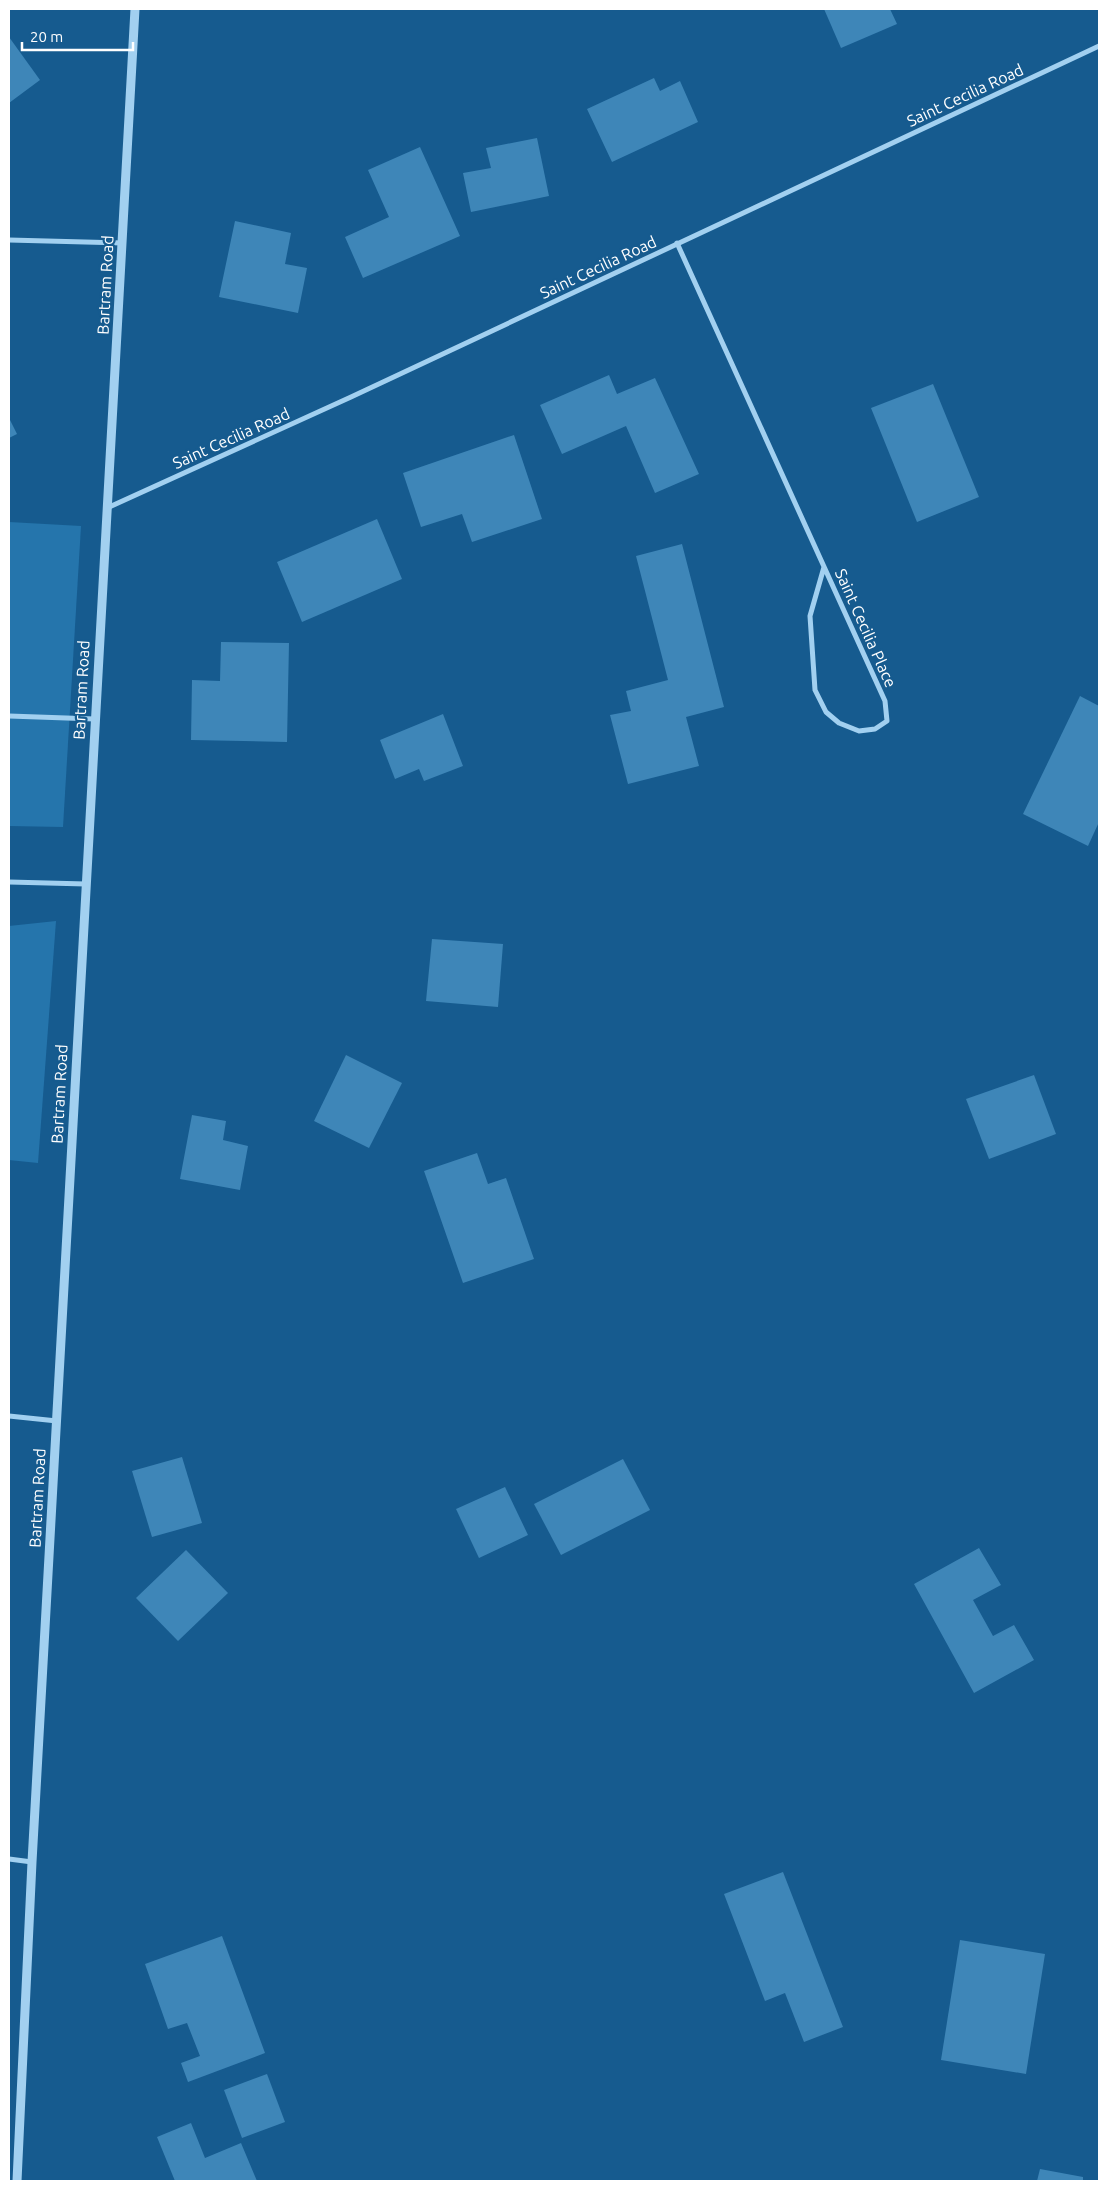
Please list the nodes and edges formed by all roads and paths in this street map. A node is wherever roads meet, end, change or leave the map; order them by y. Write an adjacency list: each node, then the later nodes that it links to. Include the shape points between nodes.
1 (135, 9): 4 (street, Bartram Road)
2 (1099, 46): 5 (street, Saint Cecilia Road)
3 (9, 240): 4 (street)
4 (123, 243): 6 (street, Bartram Road)
5 (677, 243): 6 (street, Saint Cecilia Road, via 351,398); 7 (street, Saint Cecilia Place)
6 (107, 509): 9 (street, Bartram Road)
7 (824, 567): 7 (street, Saint Cecilia Place, via 885,702 887,721 875,729 859,731 839,723 826,712 815,690 810,616)
8 (9, 716): 9 (street)
9 (94, 718): 11 (street, Bartram Road)
10 (9, 882): 11 (street)
11 (86, 884): 13 (street, Bartram Road)
12 (9, 1416): 13 (street)
13 (56, 1421): 15 (street, Bartram Road)
14 (9, 1859): 15 (street)
15 (32, 1862): 16 (street, Bartram Road)
16 (16, 2181)

